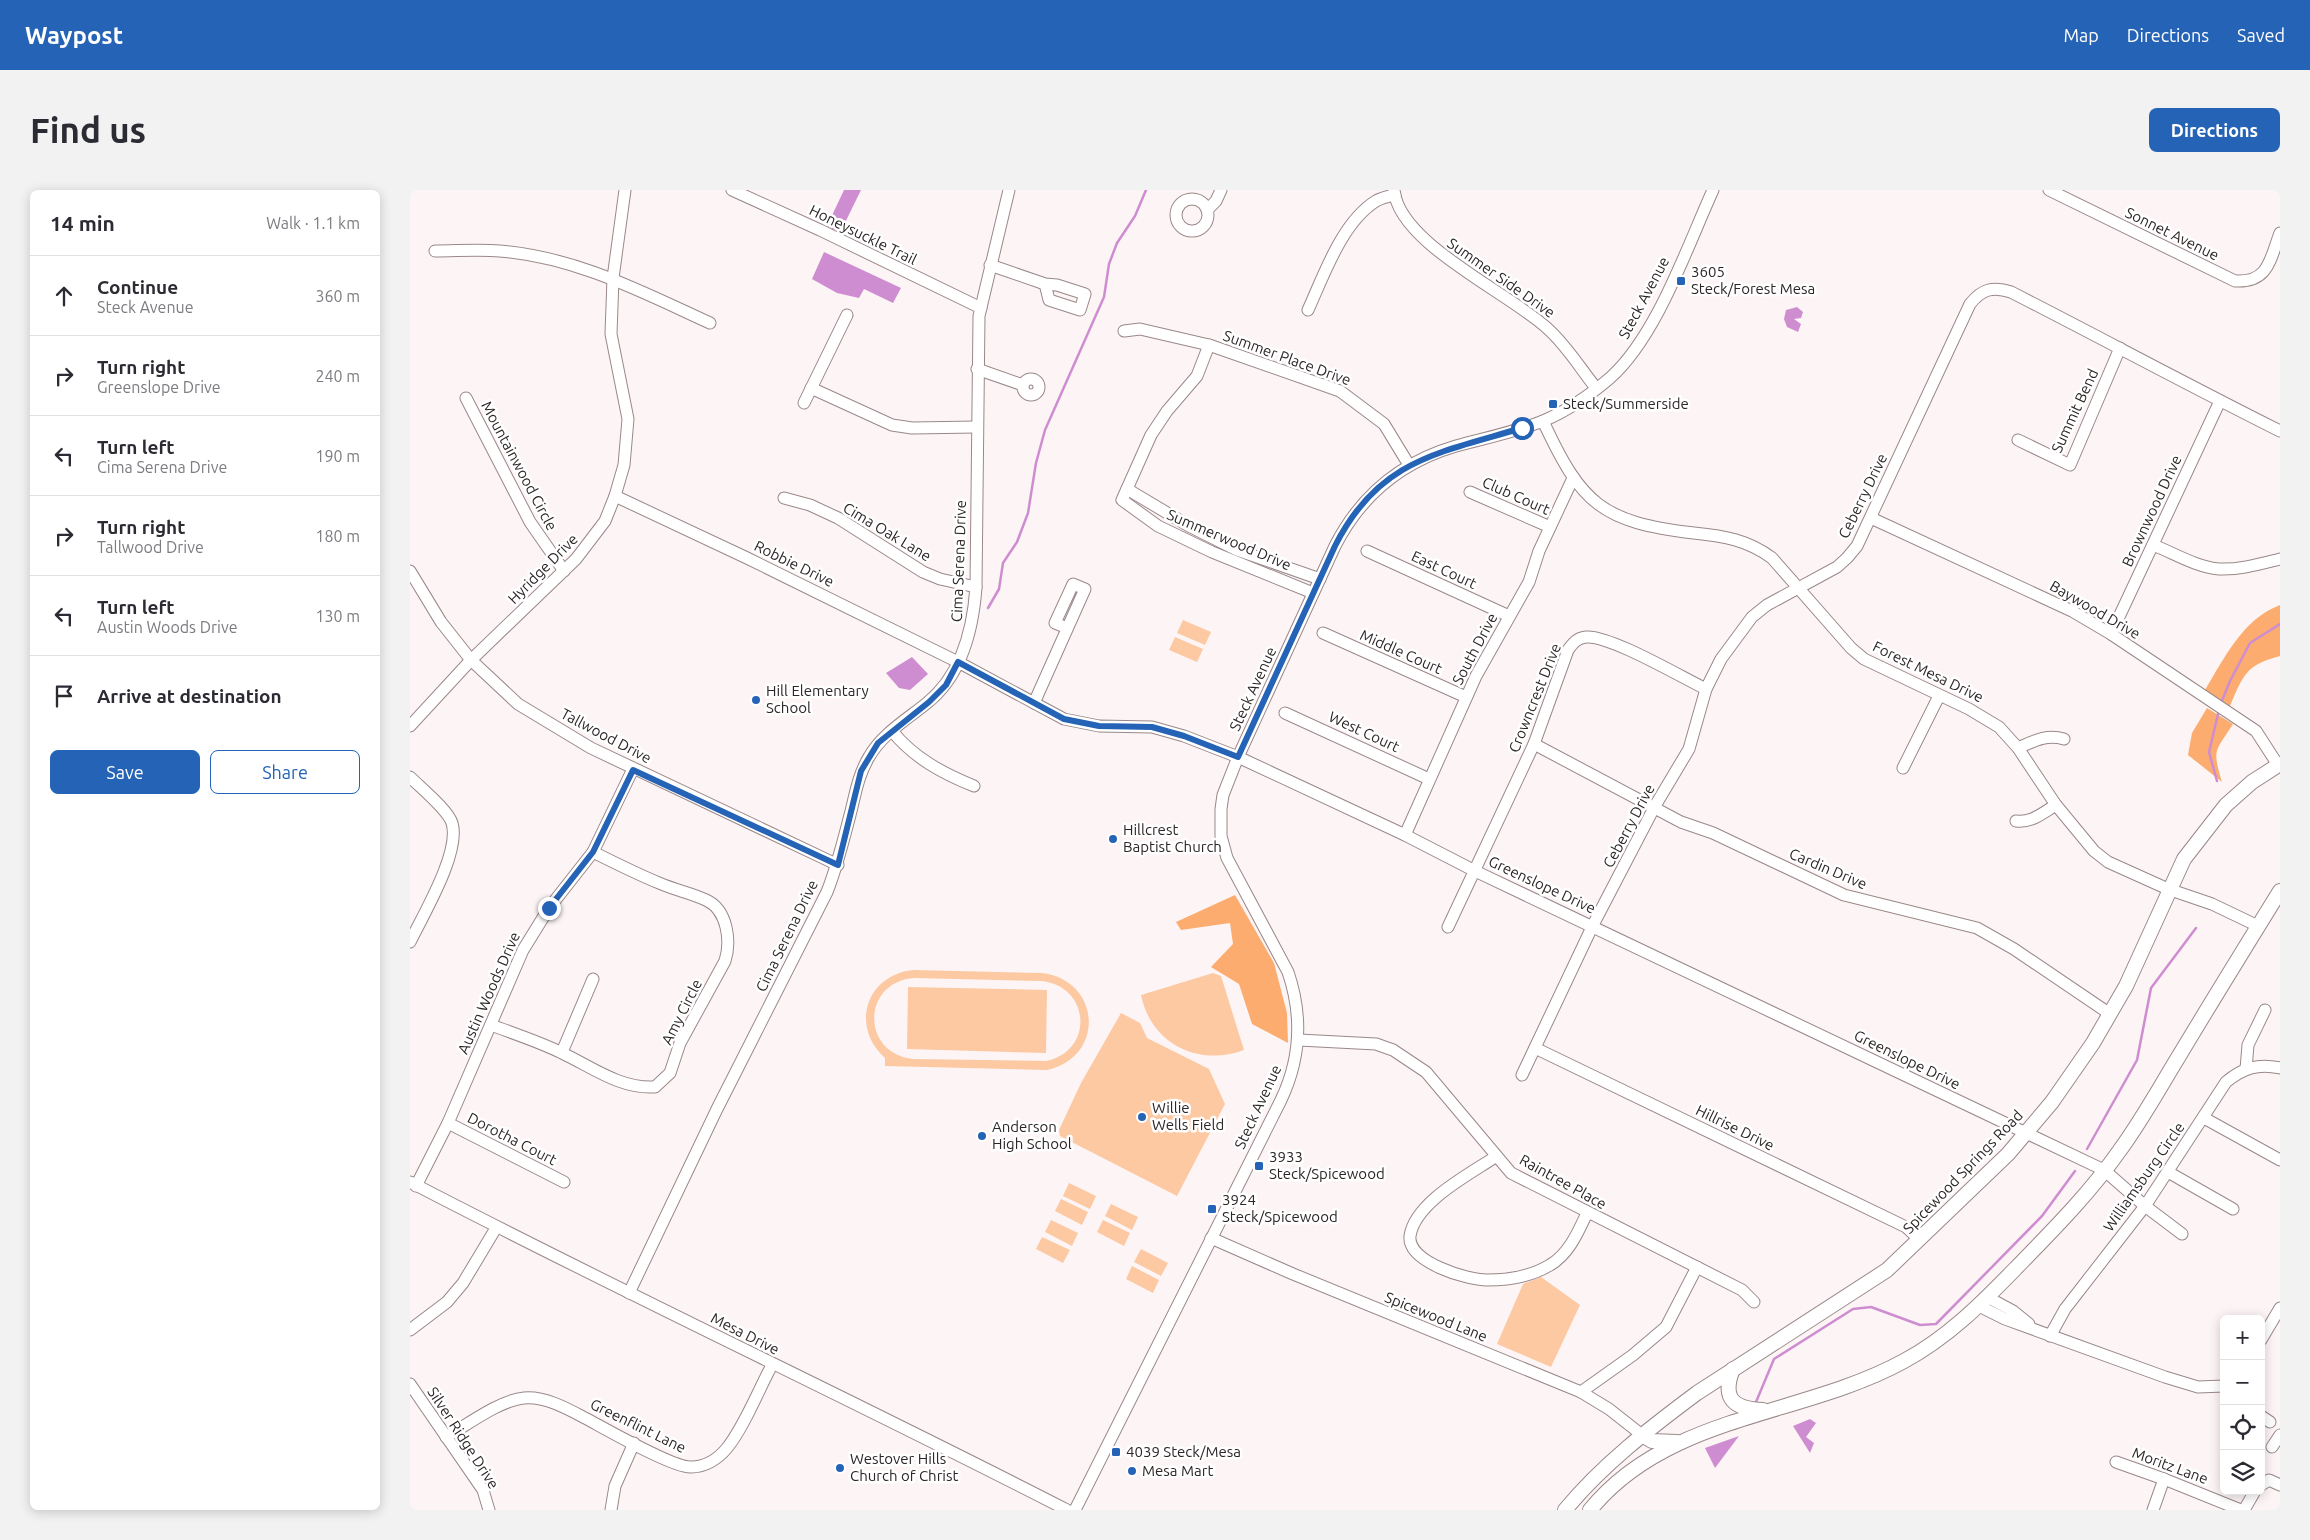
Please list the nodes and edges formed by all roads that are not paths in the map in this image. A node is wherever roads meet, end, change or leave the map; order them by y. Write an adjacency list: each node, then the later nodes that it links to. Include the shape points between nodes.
1 (625, 190): 12 (street, Hyridge Drive)
2 (732, 190): 14 (street, Honeysuckle Trail)
3 (1008, 190): 11 (street, Cima Serena Drive)
4 (1221, 190): 8 (street)
5 (1713, 190): 24 (street, Steck Avenue, via 1644,335 1622,364)
6 (2049, 190): 9 (street, Sonnet Avenue, via 2236,282 2257,279 2265,272)
7 (1395, 192): 15 (street, via 1376,200 1356,220 1334,252); 24 (street, Summer Side Drive, via 1414,228 1434,249 1531,314 1568,350)
8 (1208, 210)
9 (2280, 233)
10 (435, 251): 12 (street, via 500,251 530,255)
11 (990, 265): 13 (street); 14 (street, Cima Serena Drive)
12 (613, 278): 17 (street); 36 (street, Hyridge Drive, via 611,334 628,419 624,465)
13 (1045, 284)
14 (980, 308): 21 (street, Cima Serena Drive)
15 (1308, 310)
16 (847, 315): 23 (street)
17 (710, 323)
18 (1124, 330): 19 (street, Summer Place Drive, via 1140,329)
19 (1209, 345): 32 (street, Summer Place Drive, via 1328,386 1352,398 1384,424); 34 (street, via 1197,376 1151,435)
20 (2120, 348): 26 (street, Ceberry Drive); 31 (street, Summit Bend, via 2070,465); 38 (street, Ceberry Drive, via 2011,292 1992,288 1978,294 1970,304)
21 (977, 369): 22 (street); 29 (street, Cima Serena Drive)
22 (1023, 384)
23 (812, 388): 27 (street); 29 (street, via 892,425 912,428)
24 (1596, 388): 28 (street, Steck Avenue)
25 (466, 398): 44 (street, Mountainwood Circle, via 530,522)
26 (2220, 401): 30 (street, Ceberry Drive); 40 (street, Brownwood Drive)
27 (804, 403)
28 (1543, 421): 32 (street, Steck Avenue, via 1455,446); 33 (street, Forest Mesa Drive)
29 (976, 427): 46 (street, Cima Serena Drive)
30 (2280, 431)
31 (2018, 440)
32 (1409, 465): 45 (street, Steck Avenue, via 1364,500 1345,527)
33 (1573, 478): 39 (street, South Drive); 47 (street, Forest Mesa Drive, via 1600,507 1631,522 1652,528 1722,536 1759,548)
34 (1127, 489): 45 (street, Summerwood Drive, via 1237,550); 48 (street, Summerwood Drive, via 1122,500 1158,526)
35 (1470, 492): 39 (street, Club Court)
36 (615, 496): 44 (street, Hyridge Drive, via 605,521); 54 (street, Robbie Drive)
37 (784, 498): 46 (street, Cima Oak Lane, via 838,518 923,572)
38 (1871, 518): 47 (street, Ceberry Drive, via 1847,558); 52 (street, Baywood Drive, via 2072,611)
39 (1550, 527): 49 (street, South Drive, via 1529,582)
40 (2153, 545): 42 (street, via 2218,569); 52 (street, Brownwood Drive)
41 (1367, 551): 49 (street, East Court)
42 (2280, 560)
43 (410, 571): 53 (street, Tallwood Drive, via 441,622)
44 (564, 571): 53 (street, Hyridge Drive)
45 (1320, 579): 48 (street, Steck Avenue)
46 (976, 587): 54 (street, Cima Serena Drive, via 971,631)
47 (1799, 587): 55 (street, Ceberry Drive, via 1752,617 1722,659); 56 (street, Forest Mesa Drive, via 1864,659)
48 (1313, 593): 65 (street, Steck Avenue)
49 (1509, 616): 57 (street, South Drive)
50 (1067, 628): 58 (street)
51 (1323, 633): 57 (street, Middle Court)
52 (2111, 634): 66 (street, Baywood Drive, via 2256,731)
53 (471, 660): 60 (street, Hyridge Drive); 68 (street, Tallwood Drive, via 518,704)
54 (958, 662): 58 (street, Greenslope Drive); 61 (street, Cima Serena Drive, via 946,685)
55 (1706, 689): 63 (street, Crowncrest Drive, via 1612,642 1585,637 1575,640 1568,650); 73 (street, Ceberry Drive, via 1689,750)
56 (1939, 696): 64 (street, Forest Mesa Drive, via 1984,717 1999,727); 67 (street)
57 (1466, 697): 70 (street, South Drive)
58 (1034, 703): 65 (street, Greenslope Drive, via 1064,719 1082,724 1152,727)
59 (1285, 713): 70 (street, West Court)
60 (410, 726)
61 (892, 730): 71 (street, via 912,753 925,762); 77 (street, Cima Serena Drive, via 878,743 861,771)
62 (2064, 739): 64 (street, via 2044,736)
63 (1534, 744): 73 (street, Cardin Drive); 78 (street, Crowncrest Drive)
64 (2018, 748): 72 (street, Forest Mesa Drive)
65 (1238, 757): 75 (street, Greenslope Drive); 89 (street, Steck Avenue, via 1224,795 1220,836 1228,858 1288,972 1297,1004)
66 (2279, 764): 79 (main road, Spicewood Springs Road, via 2226,805 2184,859)
67 (1903, 768)
68 (633, 770): 76 (street, Austin Woods Drive); 77 (street, Tallwood Drive)
69 (410, 777): 84 (street, via 452,822 454,835 450,857)
70 (1429, 779): 75 (street, South Drive)
71 (974, 786)
72 (2056, 805): 74 (street, via 2034,819); 79 (street, Forest Mesa Drive, via 2094,852 2108,862)
73 (1655, 806): 81 (street, Ceberry Drive); 87 (street, Cardin Drive, via 1681,822 1713,833 1844,895 1977,928)
74 (2016, 821)
75 (1405, 835): 78 (street, Greenslope Drive)
76 (593, 852): 88 (street, Austin Woods Drive, via 534,930); 91 (street, Amy Circle, via 660,884 708,901 722,918 728,933 728,951 680,1044 670,1073 661,1083 648,1087 624,1082)
77 (838, 865): 112 (street, Cima Serena Drive, via 813,922 717,1109)
78 (1475, 871): 81 (street, Greenslope Drive); 83 (street, Crowncrest Drive)
79 (2168, 889): 82 (street, Forest Mesa Drive, via 2212,904); 87 (main road, Spicewood Springs Road, via 2141,955)
80 (2280, 891): 82 (main road)
81 (1593, 925): 90 (street, Ceberry Drive); 97 (street, Greenslope Drive)
82 (2258, 926): 100 (main road, via 2133,1132)
83 (1448, 927)
84 (410, 942)
85 (592, 979): 91 (street)
86 (2265, 1010): 93 (street, via 2248,1045)
87 (2110, 1014): 97 (main road, Spicewood Springs Road, via 2074,1071)
88 (491, 1025): 91 (street, Amy Circle); 96 (street, Austin Woods Drive)
89 (1299, 1040): 98 (street, Raintree Place, via 1376,1044 1393,1050 1436,1083); 109 (street, Steck Avenue, via 1288,1086)
90 (1535, 1048): 94 (street, Ceberry Drive); 110 (street, Hillrise Drive, via 1906,1227)
91 (562, 1052)
92 (2280, 1068): 93 (street, Williamsburg Circle, via 2267,1065)
93 (2246, 1069): 95 (street, Williamsburg Circle, via 2226,1082)
94 (1522, 1075)
95 (2204, 1118): 99 (street); 101 (street, Williamsburg Circle)
96 (448, 1123): 102 (street, Dorotha Court); 103 (street, Austin Woods Drive)
97 (2026, 1133): 100 (street, Greenslope Drive); 110 (main road, Spicewood Springs Road)
98 (1495, 1156): 106 (street, Raintree Place, via 1522,1180); 106 (street, via 1425,1207 1410,1236 1414,1251 1422,1258 1469,1278 1487,1280 1536,1272 1562,1256)
99 (2280, 1160)
100 (2104, 1170): 104 (street, Greenslope Drive); 114 (main road, via 2064,1219)
101 (2168, 1172): 104 (street, Williamsburg Circle); 105 (street)
102 (564, 1182)
103 (413, 1184): 107 (street, Mesa Drive)
104 (2145, 1206): 108 (street, Greenslope Drive); 118 (street, Williamsburg Circle, via 2065,1309)
105 (2233, 1209)
106 (1587, 1213): 111 (street, Raintree Place)
107 (496, 1228): 112 (street, Mesa Drive); 116 (street, via 463,1283 447,1302)
108 (2182, 1234)
109 (1211, 1238): 123 (street, Spicewood Lane); 141 (street, Steck Avenue)
110 (1920, 1240): 120 (main road, Spicewood Springs Road, via 1887,1270)
111 (1697, 1267): 113 (street, Raintree Place, via 1742,1290); 123 (street, via 1666,1327)
112 (629, 1293): 119 (street, Mesa Drive)
113 (1754, 1302)
114 (1983, 1302): 118 (street, via 2005,1319); 124 (main road, via 1932,1344 1903,1362)
115 (2280, 1308): 117 (street)
116 (410, 1330)
117 (2265, 1333)
118 (2050, 1336): 122 (street, via 2198,1387)
119 (772, 1365): 129 (street, Greenflint Lane, via 732,1440 716,1459 690,1468); 140 (street, Mesa Drive, via 912,1430)
120 (1733, 1369): 124 (main road, via 1728,1385 1733,1402 1742,1408); 125 (main road, Spicewood Springs Road)
121 (410, 1384): 127 (street, Silver Ridge Drive)
122 (2220, 1386)
123 (1580, 1392): 125 (street, Spicewood Lane, via 1609,1409)
124 (1772, 1410): 128 (main road)
125 (1642, 1435): 128 (main road, via 1652,1441); 131 (main road); 137 (main road, via 1630,1459 1607,1482); 142 (main road, Spicewood Springs Road, via 1596,1476)
126 (2280, 1435): 130 (street)
127 (446, 1437): 129 (street, Greenflint Lane, via 501,1406 524,1398 564,1407); 138 (street, Silver Ridge Drive, via 483,1490)
128 (1680, 1442): 131 (main road)
129 (634, 1443): 139 (street, via 615,1486)
130 (2272, 1447)
131 (1650, 1458): 137 (main road)
132 (2116, 1462): 133 (street, Moritz Lane)
133 (2164, 1479): 143 (street); 144 (street, Moritz Lane)
134 (2265, 1483): 135 (street)
135 (2280, 1485)
136 (2252, 1495): 144 (street)
137 (1591, 1508)
138 (489, 1510)
139 (611, 1510)
140 (1067, 1510)
141 (1076, 1510)
142 (1566, 1510)
143 (2152, 1510)
144 (2243, 1510)

